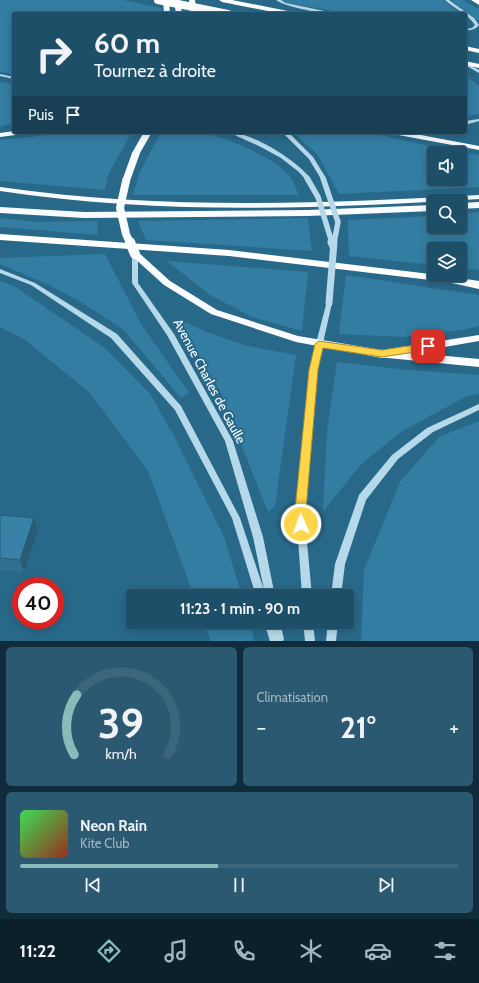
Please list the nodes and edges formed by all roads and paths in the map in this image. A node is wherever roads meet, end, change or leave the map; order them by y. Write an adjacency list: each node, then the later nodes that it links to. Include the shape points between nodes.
1 (158, 0): 13 (highway, bridge)
2 (166, 0): 10 (main road)
3 (177, 0): 11 (main road)
4 (192, 0): 12 (main road)
5 (224, 0): 14 (highway)
6 (278, 0): 15 (street, via 285,4)
7 (447, 0): 16 (street)
8 (474, 0): 9 (highway)
9 (479, 3)
10 (167, 12)
11 (180, 12)
12 (194, 12)
13 (218, 12)
14 (283, 12)
15 (327, 12)
16 (463, 12)
17 (467, 15): 18 (street, via 477,25)
18 (467, 30)
19 (467, 48): 20 (highway)
20 (479, 51)
21 (467, 63): 23 (highway)
22 (467, 64): 24 (street)
23 (479, 66)
24 (479, 72)
25 (0, 75): 26 (street)
26 (12, 78)
27 (479, 120): 28 (street)
28 (467, 123)
29 (12, 133): 34 (main road)
30 (147, 134): 44 (main road, bridge, via 136,153 120,208 126,234)
31 (236, 134): 43 (street, bridge, via 270,149 302,171 318,197)
32 (287, 134): 43 (street, bridge, via 311,158 323,178 338,222)
33 (404, 134): 35 (main road)
34 (0, 135)
35 (479, 148)
36 (0, 189): 37 (main road, via 78,200 197,204 315,204)
37 (479, 197)
38 (467, 206): 39 (main road)
39 (479, 206)
40 (427, 208): 41 (main road, via 308,213 84,215)
41 (0, 210)
42 (0, 237): 46 (highway, via 229,253)
43 (333, 249): 48 (street, bridge, via 329,302)
44 (135, 254): 48 (main road, via 167,283 214,312); 53 (street, Avenue Charles de Gaulle, via 135,283 170,334 229,441 258,538)
45 (0, 271): 52 (street, via 33,284 114,336 178,408 236,518)
46 (479, 285)
47 (479, 338): 49 (main road)
48 (319, 344): 49 (main road); 54 (street, via 313,370 300,510)
49 (382, 354): 50 (highway)
50 (479, 363)
51 (479, 407): 55 (street, via 430,430 395,457 362,498 340,564)
52 (259, 589)
53 (269, 589)
54 (306, 589)
55 (337, 589)
56 (272, 629): 60 (street)
57 (277, 629): 61 (street)
58 (309, 629): 62 (street)
59 (332, 629): 63 (street)
60 (276, 641)
61 (279, 641)
62 (310, 641)
63 (331, 641)

